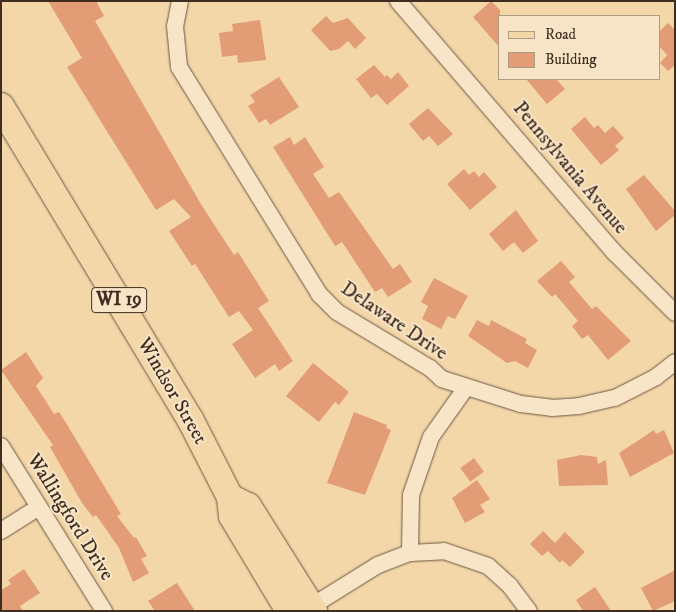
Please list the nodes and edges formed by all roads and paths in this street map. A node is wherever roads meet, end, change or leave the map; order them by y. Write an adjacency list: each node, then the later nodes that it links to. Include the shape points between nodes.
1 (180, 1): 6 (street, Delaware Drive, via 175,26 179,67 319,294 337,312 430,368 442,379)
2 (398, 1): 4 (street, Pennsylvania Avenue, via 614,252)
3 (1, 106): 11 (main road, Windsor Street / WI 19, via 190,419 230,497 232,516)
4 (675, 313)
5 (675, 362): 6 (street, Delaware Drive, via 656,378 615,398 579,406 521,404)
6 (465, 389): 10 (street, via 431,437 411,495)
7 (1, 446): 8 (street, Wallingford Drive)
8 (39, 507): 9 (street); 12 (street, Wallingford Drive)
9 (1, 531)
10 (410, 553): 11 (street, via 378,565); 13 (street, via 444,551 488,566 510,586)
11 (305, 610)
12 (104, 611)
13 (529, 611)

